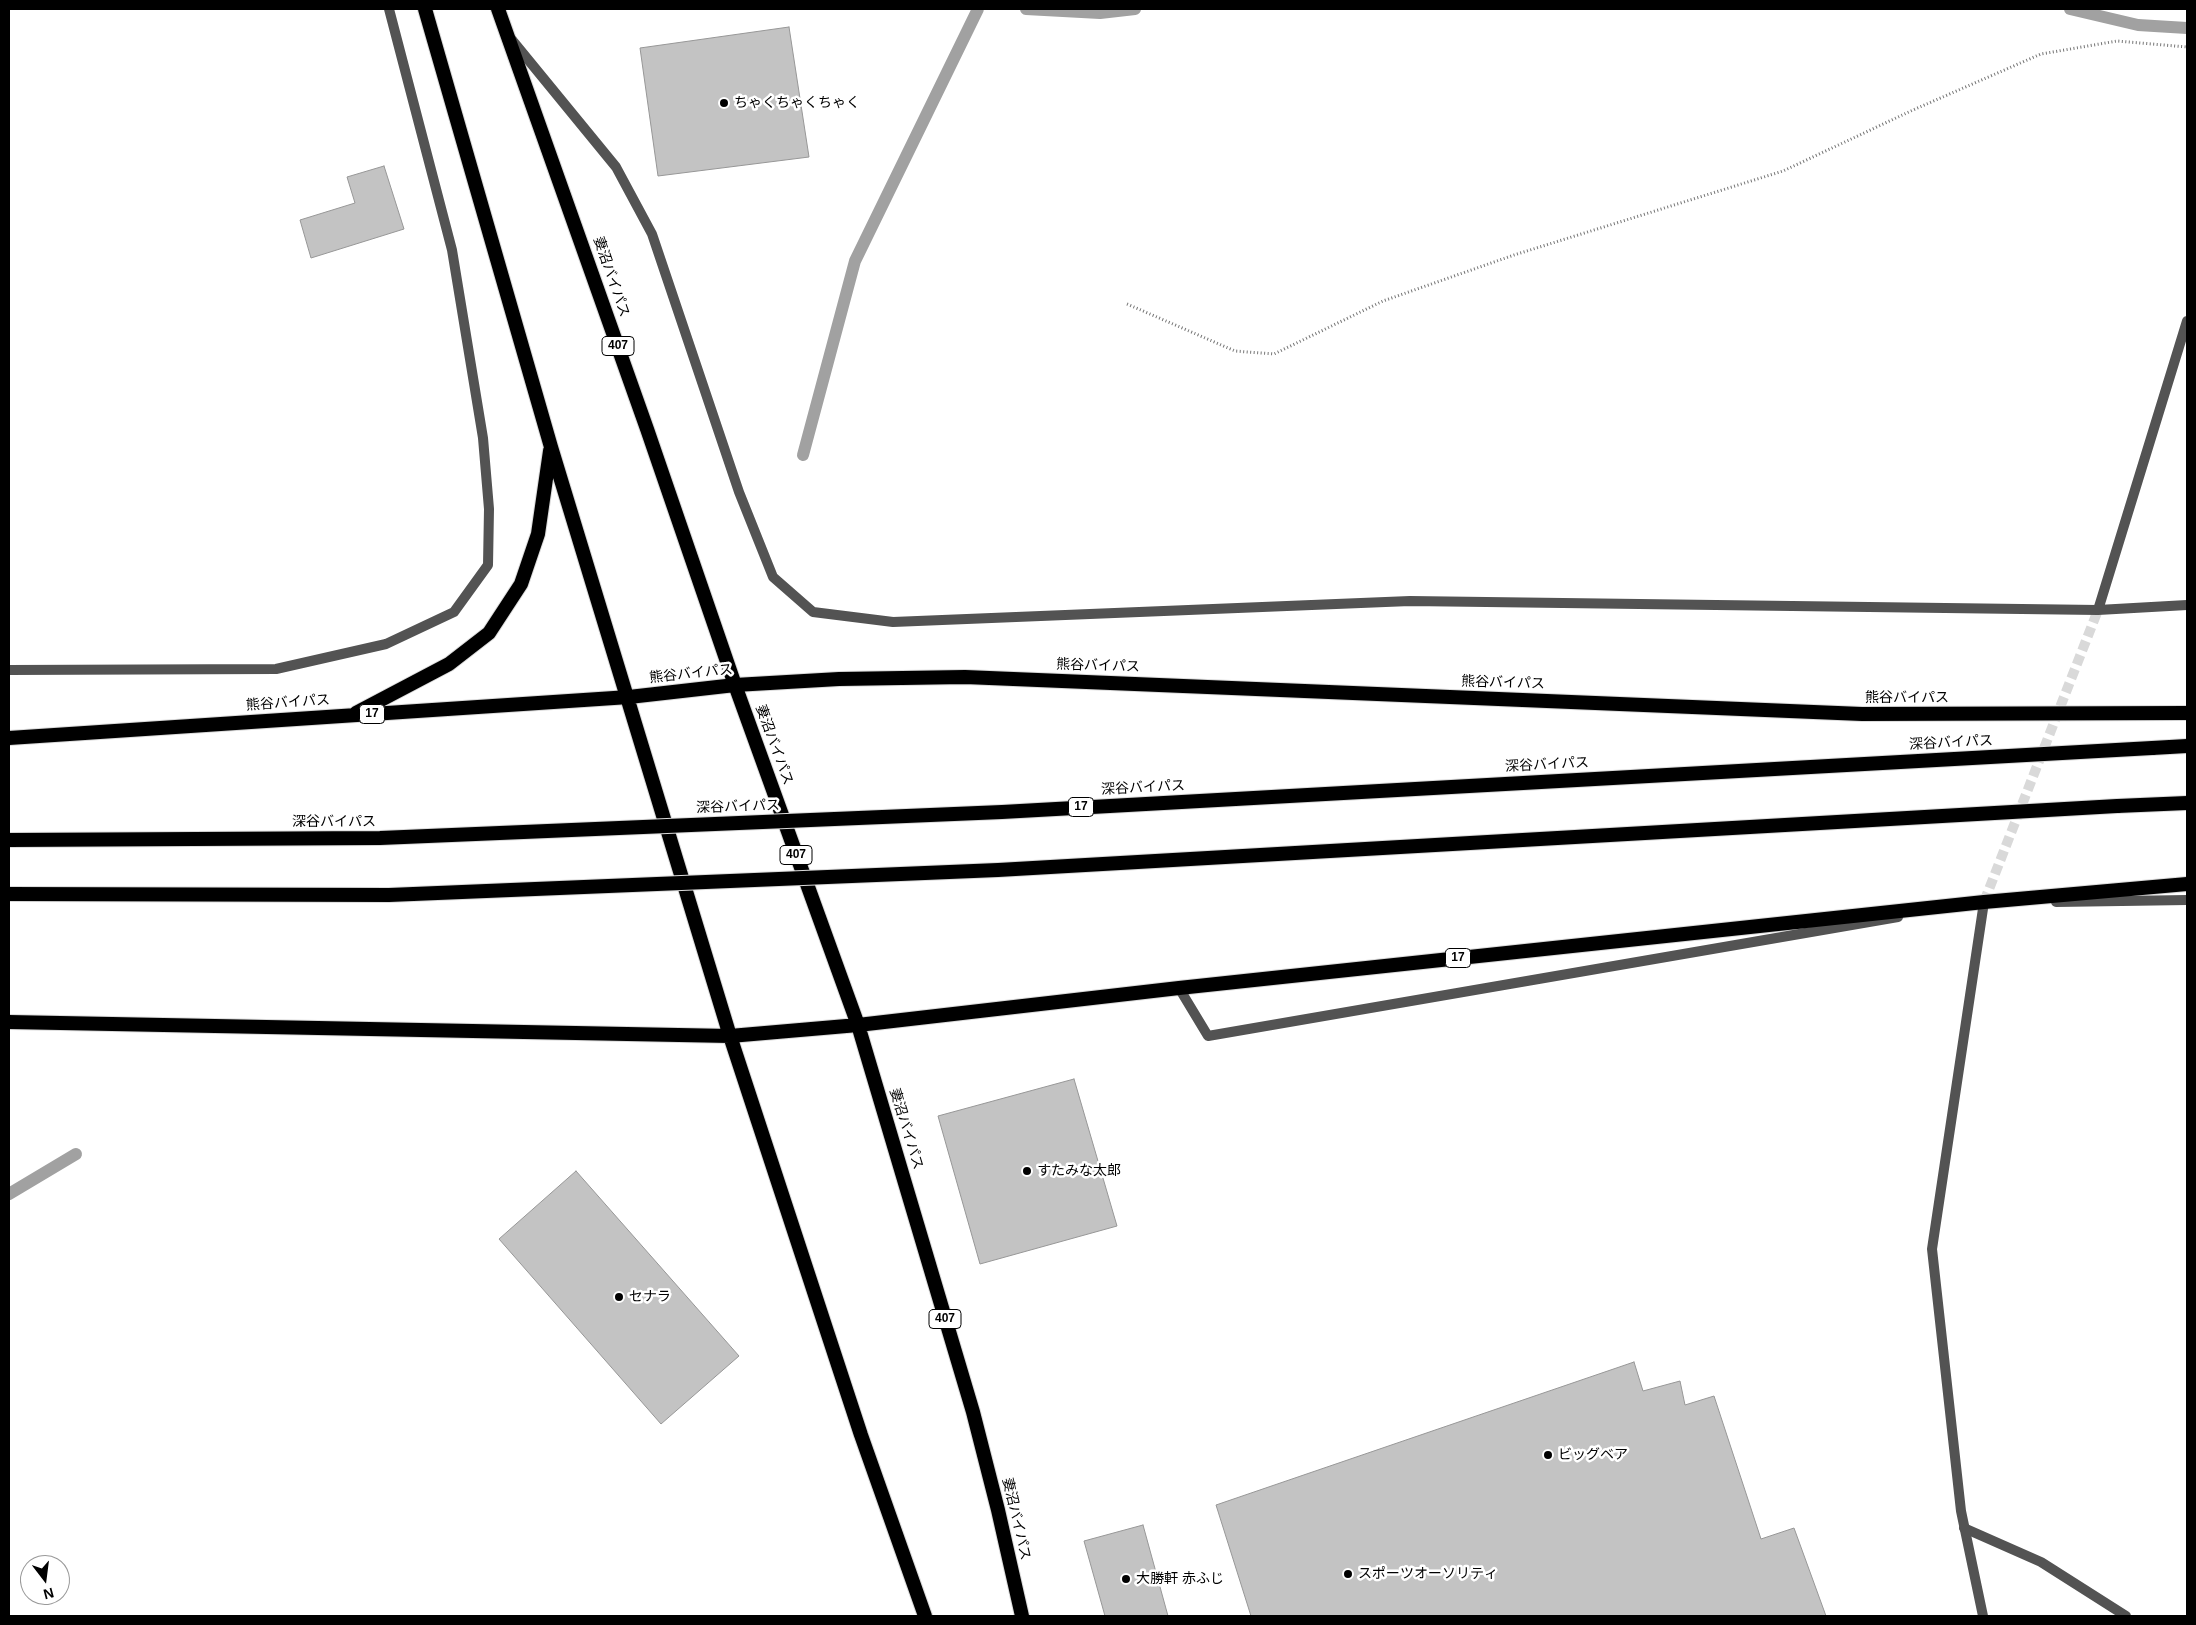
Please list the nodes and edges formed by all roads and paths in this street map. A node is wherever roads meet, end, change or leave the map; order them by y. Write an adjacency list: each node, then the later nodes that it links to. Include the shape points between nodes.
1 (389, 9): 11 (street, via 452,250 483,438 489,509 488,565 454,612 386,644 295,665 276,669)
2 (425, 9): 8 (highway)
3 (498, 9): 4 (highway, 妻沼バイパス / 407)
4 (508, 35): 10 (street, via 616,167 652,234 740,492 774,577 813,612 893,622 1410,601); 12 (highway, 妻沼バイパス / 407)
5 (2187, 47): 6 (path, via 2117,41 2041,54 1783,171 1514,254 1393,298 1274,354 1235,351)
6 (1127, 304)
7 (2187, 321): 10 (street)
8 (551, 446): 13 (highway); 15 (highway, via 538,534 521,584 489,633 449,664)
9 (2187, 605): 10 (street)
10 (2098, 610)
11 (9, 670)
12 (735, 685): 13 (highway, 熊谷バイパス / 17); 14 (highway, 熊谷バイパス / 17, via 965,677 1862,714); 26 (highway, 妻沼バイパス / 407)
13 (629, 697): 15 (highway, 熊谷バイパス / 17); 27 (highway)
14 (2187, 713)
15 (351, 716): 16 (highway, 熊谷バイパス / 17)
16 (9, 738)
17 (2187, 746): 19 (highway, 深谷バイパス / 17, bridge, via 1002,812 420,837)
18 (2187, 803): 21 (highway, bridge, via 978,871 389,895)
19 (9, 840)
20 (2187, 884): 23 (highway, 17)
21 (9, 894)
22 (2187, 900): 23 (street)
23 (1984, 902): 24 (highway, 17); 24 (street, via 1208,1036); 28 (street, via 1932,1249)
24 (1179, 988): 26 (highway, 17)
25 (9, 1022): 27 (highway, 17)
26 (858, 1025): 27 (highway, 17); 30 (highway, 妻沼バイパス / 407, via 973,1412)
27 (730, 1036): 29 (highway, via 861,1436)
28 (1964, 1528): 31 (street); 32 (street, via 2041,1562)
29 (925, 1616)
30 (1022, 1616)
31 (1983, 1616)
32 (2126, 1616)

